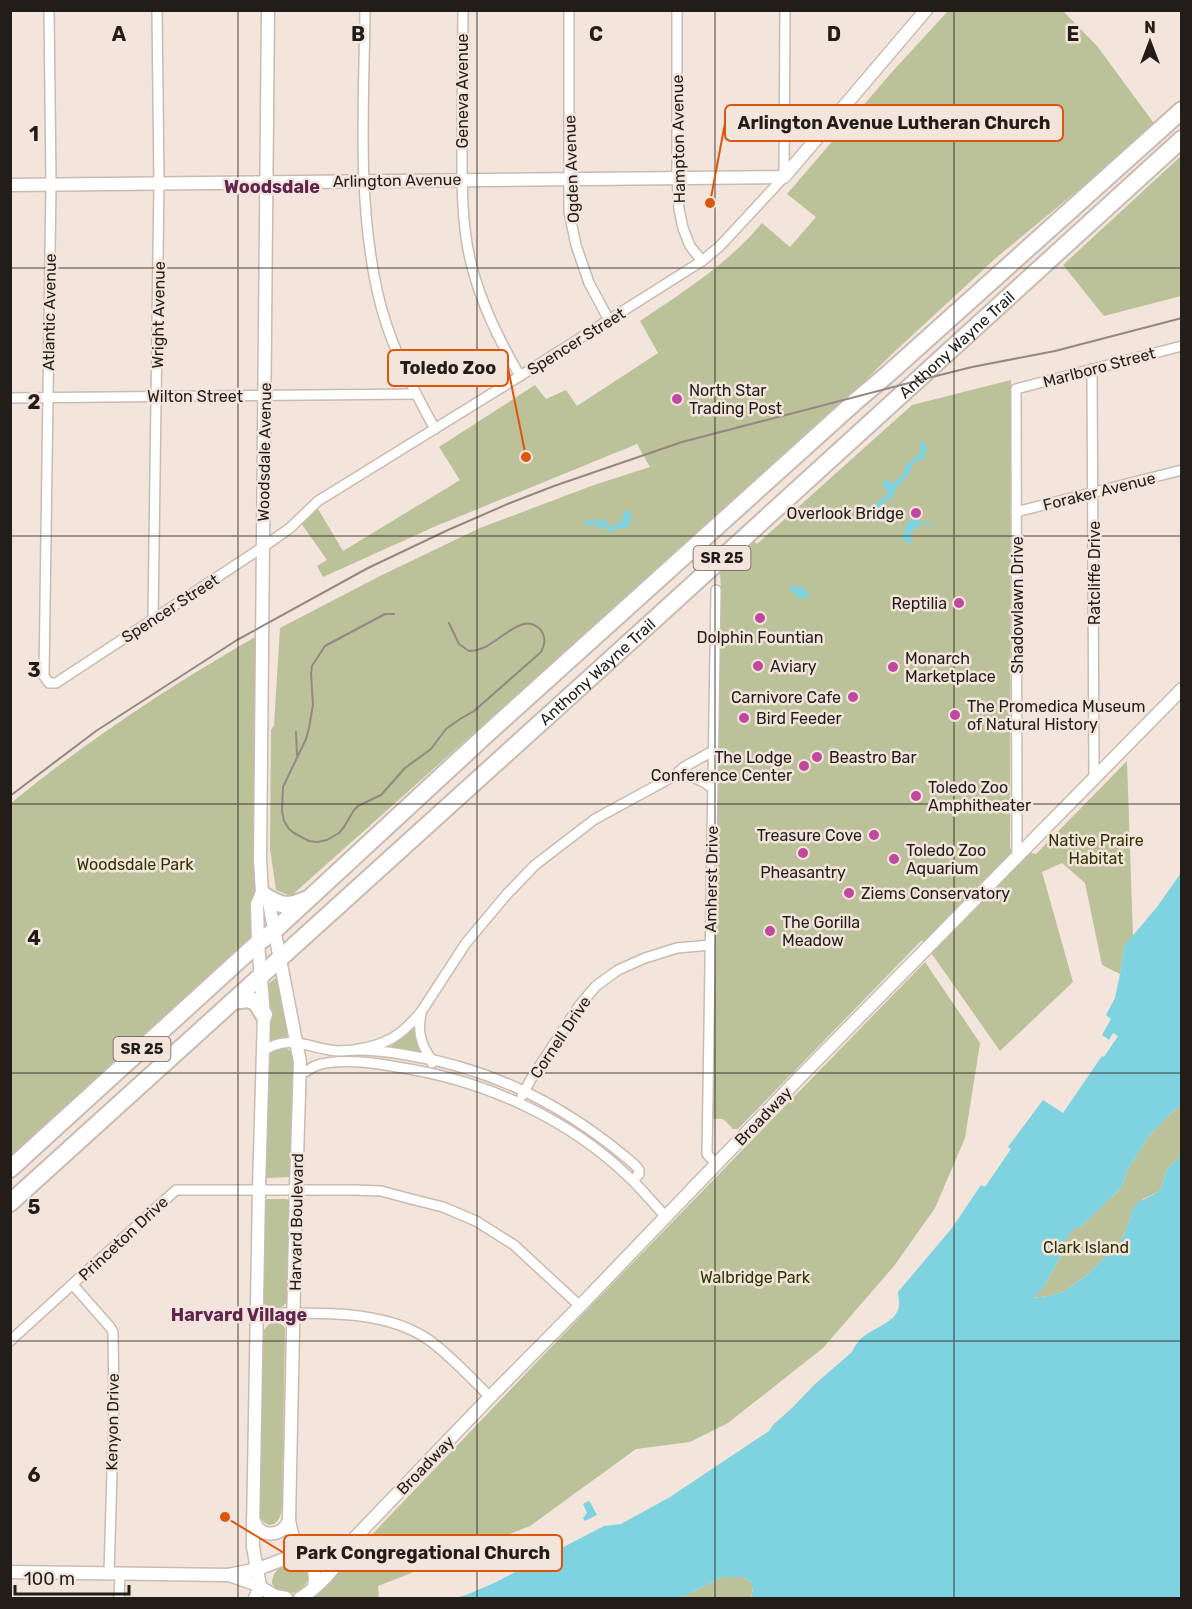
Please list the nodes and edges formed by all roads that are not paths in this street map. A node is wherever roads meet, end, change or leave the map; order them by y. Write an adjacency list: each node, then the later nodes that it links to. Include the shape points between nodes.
1 (50, 10): 21 (street, Atlantic Avenue)
2 (157, 10): 20 (street, Wright Avenue)
3 (268, 10): 19 (street, Woodsdale Avenue)
4 (365, 10): 18 (street)
5 (463, 10): 17 (street, Geneva Avenue)
6 (569, 10): 16 (street, Ogden Avenue)
7 (677, 10): 15 (street, Hampton Avenue)
8 (785, 10): 11 (street)
9 (926, 10): 13 (street, Spencer Street)
10 (1182, 110): 47 (highway, Anthony Wayne Trail / SR 25)
11 (785, 118): 13 (street); 14 (street)
12 (1182, 139): 54 (highway, Anthony Wayne Trail / SR 25, via 646,627)
13 (814, 141): 14 (street, Spencer Street)
14 (784, 177): 15 (street, Arlington Avenue); 23 (street, Spencer Street)
15 (677, 178): 16 (street, Arlington Avenue); 23 (street, Hampton Avenue, via 683,228)
16 (568, 179): 17 (street, Arlington Avenue); 24 (street, Ogden Avenue, via 576,245 589,283)
17 (462, 180): 18 (street, Arlington Avenue); 27 (street, Geneva Avenue, via 470,261 499,340)
18 (364, 181): 19 (street, Arlington Avenue); 29 (street, via 366,228 377,291)
19 (267, 182): 20 (street, Arlington Avenue); 31 (street, Woodsdale Avenue)
20 (159, 183): 21 (street, Arlington Avenue); 30 (street, Wright Avenue)
21 (51, 184): 22 (street, Arlington Avenue); 33 (street, Atlantic Avenue)
22 (10, 185)
23 (702, 261): 24 (street, Spencer Street)
24 (609, 320): 27 (street, Spencer Street)
25 (1182, 346): 26 (street, Marlboro Street)
26 (1092, 369): 28 (street, Marlboro Street); 36 (street, Ratcliffe Drive)
27 (520, 376): 34 (street, Spencer Street)
28 (1016, 389): 37 (street, Shadowlawn Drive)
29 (416, 393): 31 (street, Wilton Street); 34 (street)
30 (157, 396): 31 (street, Wilton Street); 33 (street, Wilton Street); 40 (street, Wright Avenue)
31 (265, 396): 38 (street, Woodsdale Avenue)
32 (10, 398): 33 (street, Wilton Street)
33 (48, 398): 41 (street, Atlantic Avenue, via 44,676)
34 (435, 429): 38 (street, Spencer Street, via 318,501)
35 (1182, 470): 36 (street, Foraker Avenue)
36 (1094, 492): 37 (street, Foraker Avenue); 45 (street, Ratcliffe Drive)
37 (1016, 512): 48 (street, Shadowlawn Drive)
38 (263, 547): 40 (street, Spencer Street); 49 (street, Woodsdale Avenue)
39 (716, 590): 43 (street, Amherst Drive)
40 (153, 619): 41 (street, Spencer Street)
41 (49, 684)
42 (1182, 688): 45 (street, Broadway)
43 (713, 750): 44 (street); 46 (street, Amherst Drive)
44 (674, 776): 46 (street, via 690,776); 57 (street, via 594,819 535,865 466,943)
45 (1094, 777): 48 (street, Broadway)
46 (712, 788): 53 (street, Amherst Drive)
47 (362, 850): 50 (highway, Anthony Wayne Trail / SR 25); 54 (highway, via 341,879 286,935)
48 (1017, 856): 68 (street, Broadway)
49 (262, 894): 50 (highway, via 286,906); 51 (street, Woodsdale Avenue, via 269,903); 52 (street, Woodsdale Avenue, via 257,904)
50 (309, 899): 51 (highway, Anthony Wayne Trail / SR 25)
51 (275, 930): 52 (highway, Anthony Wayne Trail / SR 25); 54 (street, Woodsdale Avenue)
52 (258, 943): 55 (street, Woodsdale Avenue); 69 (highway, Anthony Wayne Trail / SR 25)
53 (710, 945): 66 (street, Cornell Drive, via 677,948 645,958 596,986); 68 (street, Amherst Drive, via 707,1154)
54 (279, 953): 55 (highway, Anthony Wayne Trail / SR 25); 59 (street, Harvard Boulevard)
55 (261, 976): 56 (highway, Anthony Wayne Trail / SR 25); 58 (street)
56 (233, 1001): 58 (highway, via 256,1002); 73 (highway, Anthony Wayne Trail / SR 25)
57 (421, 1012): 60 (street, via 389,1040); 62 (street, via 421,1040)
58 (264, 1015): 61 (street)
59 (297, 1042): 60 (street); 61 (street, via 273,1045); 65 (street, Harvard Boulevard)
60 (351, 1050): 62 (street); 63 (street)
61 (263, 1051): 71 (street)
62 (432, 1060): 64 (street); 66 (street)
63 (348, 1063): 64 (street); 65 (street, via 316,1066)
64 (430, 1072): 67 (street)
65 (300, 1075): 72 (street, Harvard Boulevard)
66 (525, 1091): 67 (street, Cornell Drive); 70 (street, via 601,1137 639,1170)
67 (519, 1102): 70 (street, via 577,1135)
68 (716, 1164): 74 (street, Broadway)
69 (10, 1169)
70 (633, 1180): 74 (street)
71 (259, 1189): 72 (street, Princeton Drive); 75 (street, Princeton Drive, via 176,1190); 77 (street)
72 (296, 1189): 76 (street, Princeton Drive, via 381,1191 443,1207 476,1221 514,1245); 78 (street, Harvard Boulevard)
73 (10, 1203)
74 (666, 1217): 76 (street, Broadway)
75 (73, 1285): 79 (street, Princeton Drive); 87 (street, Kenyon Drive, via 113,1332)
76 (580, 1306): 80 (street, Broadway)
77 (256, 1313): 78 (street); 82 (street)
78 (294, 1314): 80 (street, via 346,1314 402,1325 444,1352); 81 (street, Harvard Boulevard)
79 (10, 1341)
80 (490, 1397): 83 (street, Broadway)
81 (289, 1518): 82 (street, via 285,1528 270,1534 258,1528); 84 (street, Harvard Boulevard)
82 (253, 1519): 85 (street)
83 (347, 1546): 84 (street, Broadway, via 327,1554); 90 (street, Broadway, via 343,1556)
84 (302, 1555): 85 (street, Broadway, via 282,1558); 90 (street, Harvard Boulevard, via 311,1563 315,1579)
85 (258, 1569): 88 (street, Broadway); 89 (street)
86 (10, 1572): 87 (street)
87 (115, 1574): 88 (street); 91 (street, Kenyon Drive)
88 (228, 1575): 89 (street)
89 (260, 1586): 92 (street); 93 (street)
90 (303, 1595)
91 (119, 1599)
92 (255, 1599)
93 (286, 1599)

